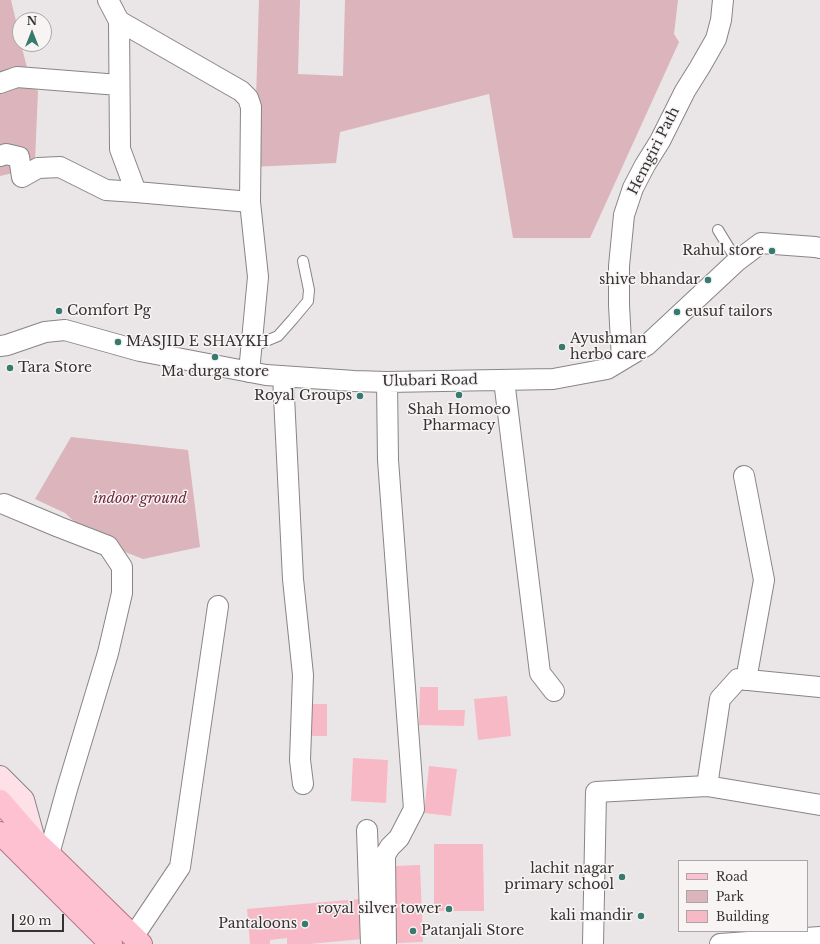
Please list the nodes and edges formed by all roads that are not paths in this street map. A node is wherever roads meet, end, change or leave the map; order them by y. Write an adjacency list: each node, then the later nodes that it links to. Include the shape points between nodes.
1 (108, 0): 3 (street)
2 (723, 0): 15 (street, Hemgiri Path, via 716,39 636,182 624,215 619,266)
3 (119, 21): 5 (street); 8 (street, via 241,91 248,98 251,107)
4 (0, 82): 5 (street, via 17,77)
5 (119, 85): 7 (street, via 120,149)
6 (0, 156): 7 (street, via 6,154 19,157 22,177 38,168 60,167 106,190)
7 (136, 192): 8 (street)
8 (250, 202): 14 (street, via 258,277)
9 (718, 230): 12 (lane)
10 (820, 248): 12 (street, Ulubari Road, via 761,243)
11 (303, 261): 14 (lane, via 309,290 308,301 278,336)
12 (737, 261): 15 (street, Ulubari Road, via 646,345)
13 (0, 346): 16 (street, Ulubari Road, via 45,332 65,330 140,351)
14 (252, 347): 16 (street)
15 (622, 360): 18 (street, Ulubari Road, via 607,369 553,379)
16 (249, 372): 17 (street, Ulubari Road)
17 (283, 376): 19 (street, Ulubari Road); 27 (street, via 293,579 303,675 300,760)
18 (504, 380): 19 (street, Ulubari Road); 25 (street, via 540,673)
19 (387, 382): 39 (street, via 388,460 414,809 399,838 385,855)
20 (744, 476): 23 (street, via 764,580)
21 (4, 504): 34 (street, via 108,546 122,567 122,593 108,654 69,782)
22 (218, 606): 35 (street, via 180,867)
23 (746, 680): 24 (street); 28 (street, via 738,679 720,699)
24 (820, 687)
25 (554, 691)
26 (0, 777): 34 (street, via 23,800)
27 (303, 784)
28 (707, 786): 30 (street); 40 (street, via 596,792)
29 (3, 805): 34 (main road)
30 (820, 805)
31 (367, 830): 38 (street)
32 (0, 833): 34 (main road)
33 (0, 850): 34 (street)
34 (38, 853): 35 (main road); 37 (main road)
35 (137, 940)
36 (813, 940): 41 (street)
37 (111, 944)
38 (371, 944)
39 (386, 944)
40 (593, 944)
41 (720, 944)

